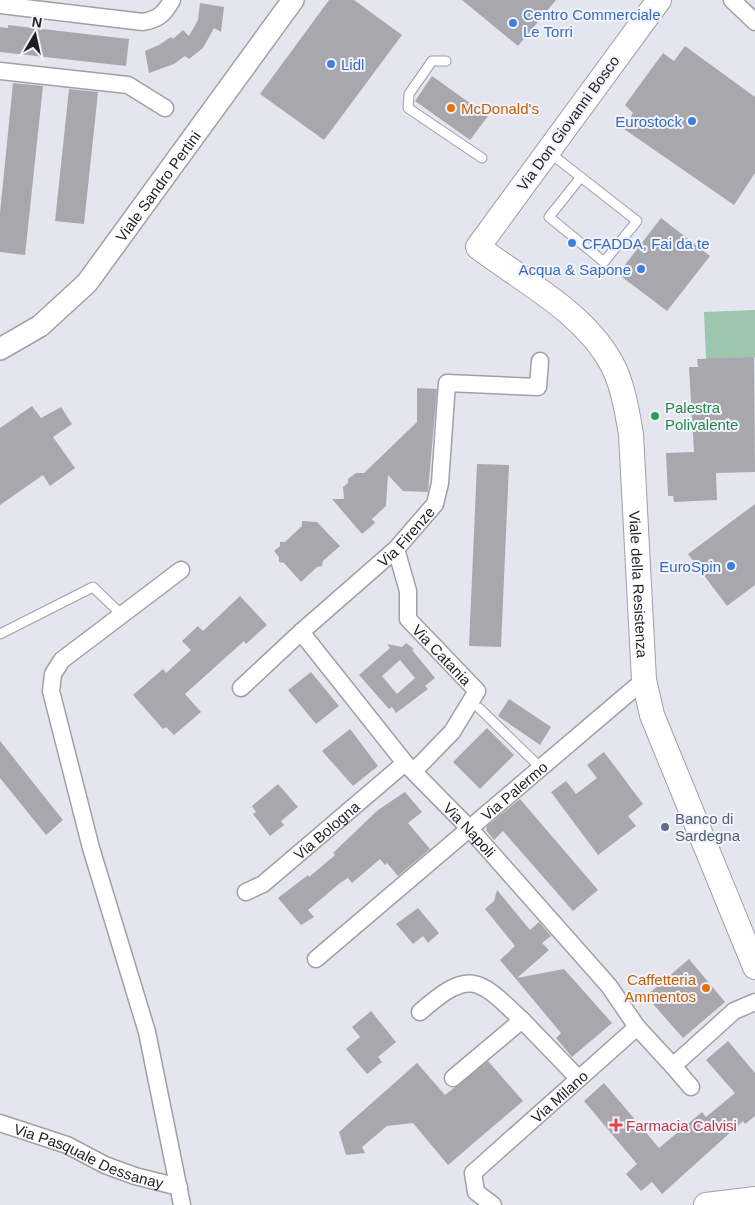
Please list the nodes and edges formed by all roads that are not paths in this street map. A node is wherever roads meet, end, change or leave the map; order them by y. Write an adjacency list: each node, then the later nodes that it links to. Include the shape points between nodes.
1 (172, 0): 5 (street, via 164,14 143,22)
2 (294, 0): 14 (street, Viale Sandro Pertini, via 87,283 40,326)
3 (659, 0): 10 (main road, Via Don Giovanni Bosco)
4 (732, 0): 6 (street)
5 (0, 5)
6 (755, 22)
7 (446, 61): 11 (lane, via 432,61 409,94 408,108)
8 (0, 71): 9 (street, via 128,85)
9 (165, 108)
10 (548, 151): 12 (lane); 13 (main road, Via Don Giovanni Bosco)
11 (482, 158)
12 (581, 177): 12 (lane, via 549,217 604,262 637,220)
13 (478, 247): 21 (main road, Viale della Resistenza, via 576,317 596,338 613,365 624,397 631,434)
14 (0, 349)
15 (540, 361): 16 (street, Via Firenze, via 538,387 447,383 440,483 435,504)
16 (396, 548): 19 (street, Via Firenze); 24 (street, Via Catania, via 408,591 408,619 476,692 452,732)
17 (181, 570): 18 (street)
18 (121, 614): 20 (lane, via 93,588); 39 (street, via 62,660 53,674 51,690 91,848 147,1032)
19 (301, 632): 22 (street, Via Firenze); 24 (street, Via Napoli)
20 (0, 634)
21 (644, 680): 25 (street, Via Palermo); 29 (main road, Viale della Resistenza, via 652,715)
22 (241, 688)
23 (479, 708): 25 (lane)
24 (410, 767): 26 (street, Via Napoli); 27 (street, Via Bologna, via 262,884)
25 (541, 768): 26 (street, Via Palermo)
26 (470, 829): 28 (street, Via Palermo); 33 (street, Via Napoli, via 610,986)
27 (246, 892)
28 (316, 959)
29 (755, 967)
30 (755, 1002): 34 (street, via 734,1011)
31 (420, 1012): 32 (street, via 443,992 463,983 479,984)
32 (522, 1020): 35 (street); 36 (street)
33 (638, 1027): 34 (street); 36 (street, Via Milano)
34 (673, 1066): 37 (street)
35 (453, 1078)
36 (578, 1078): 42 (street, Via Milano, via 473,1173 476,1192)
37 (691, 1087)
38 (0, 1123): 39 (street, Via Pasquale Dessanay, via 67,1145 127,1173)
39 (179, 1187): 41 (street)
40 (755, 1199): 43 (main road)
41 (182, 1205)
42 (493, 1205)
43 (706, 1205)

